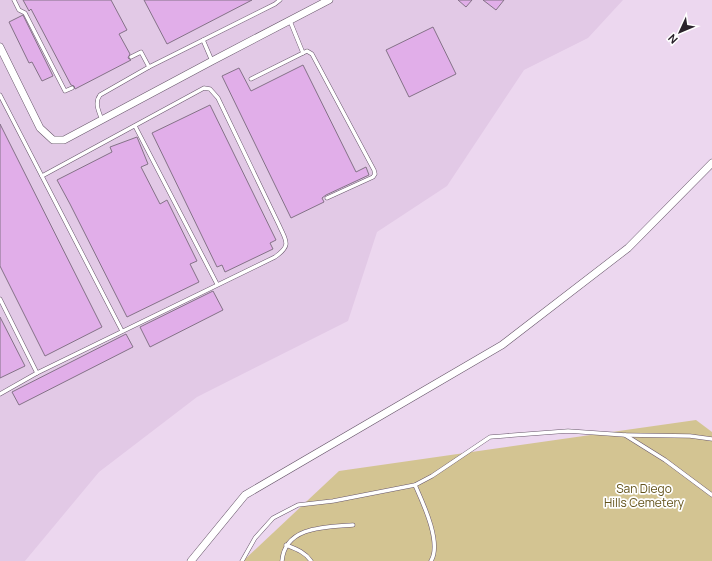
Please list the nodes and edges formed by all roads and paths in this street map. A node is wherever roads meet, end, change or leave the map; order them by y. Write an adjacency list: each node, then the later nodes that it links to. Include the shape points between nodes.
1 (14, 0): 12 (lane, via 19,10 26,13 65,91)
2 (280, 0): 5 (lane)
3 (329, 0): 4 (street)
4 (290, 21): 7 (lane); 9 (street)
5 (203, 40): 9 (lane); 10 (lane)
6 (0, 47): 14 (street, via 40,128 53,140 64,140)
7 (303, 53): 11 (lane); 18 (lane, via 308,50 312,54 375,174)
8 (131, 57): 10 (lane, via 141,52)
9 (212, 61): 14 (street)
10 (150, 67): 14 (lane, via 100,95 97,104)
11 (251, 79)
12 (72, 88)
13 (0, 95): 17 (lane)
14 (102, 120)
15 (135, 126): 17 (lane); 19 (lane); 19 (lane, via 204,88 210,89 218,98 279,225 286,246 275,257)
16 (712, 163): 30 (street, via 628,248 502,345 245,495)
17 (42, 176): 21 (lane)
18 (327, 198)
19 (217, 284): 21 (lane)
20 (0, 299): 22 (lane)
21 (122, 331): 22 (lane)
22 (37, 373): 23 (lane)
23 (0, 394)
24 (626, 434): 25 (lane); 26 (lane, via 568,431 490,437 432,476); 27 (lane)
25 (712, 439)
26 (415, 484): 31 (lane, via 333,501 298,505 273,518 255,538); 34 (lane, via 433,534 434,550)
27 (712, 495)
28 (353, 525): 29 (lane, via 313,529 295,537)
29 (286, 545): 32 (lane); 33 (lane, via 300,550)
30 (190, 561)
31 (242, 561)
32 (282, 561)
33 (311, 561)
34 (431, 561)

